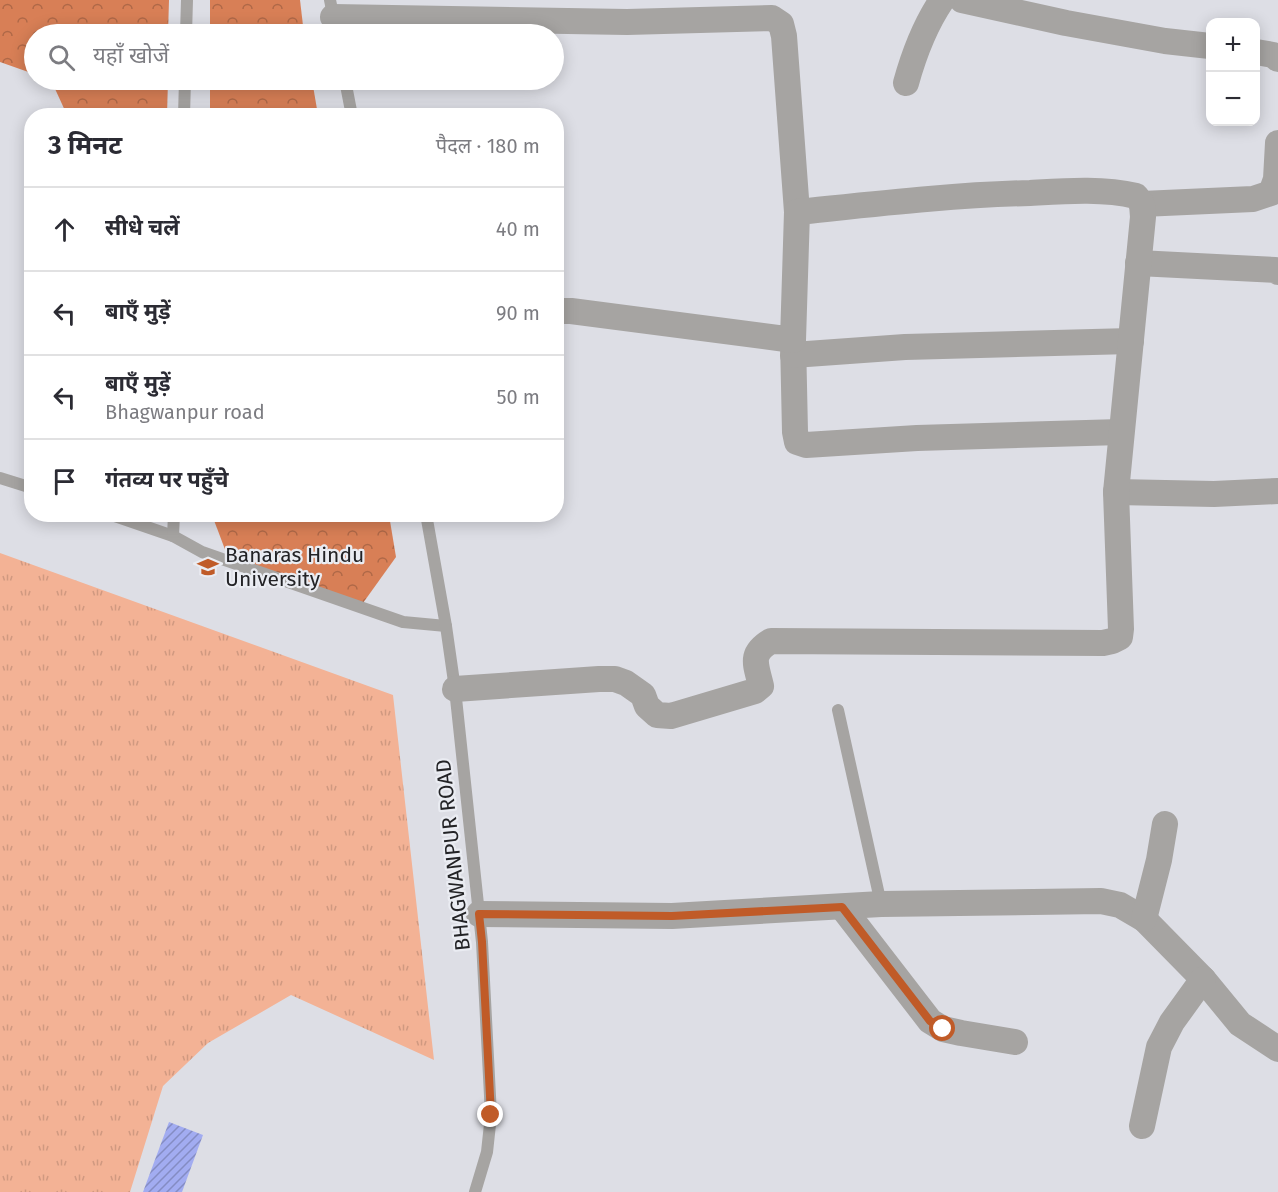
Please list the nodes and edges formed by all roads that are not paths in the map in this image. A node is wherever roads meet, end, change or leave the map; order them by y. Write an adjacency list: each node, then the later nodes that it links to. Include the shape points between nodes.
1 (187, 0): 5 (lane)
2 (942, 0): 9 (street, via 921,39)
3 (962, 0): 6 (street, via 1066,23)
4 (333, 17): 16 (street, via 627,22 772,18 781,24 784,36)
5 (186, 24)
6 (1206, 46)
7 (1260, 53): 8 (street)
8 (1278, 59)
9 (906, 83)
10 (185, 90): 12 (lane)
11 (347, 90): 13 (lane)
12 (184, 108)
13 (350, 108)
14 (1278, 143): 15 (street, via 1276,179 1271,193 1253,199)
15 (1142, 204): 16 (street, via 1136,195 1067,191 976,194); 17 (street)
16 (797, 212): 21 (street)
17 (1138, 263): 18 (street); 20 (street)
18 (1278, 272)
19 (564, 310): 21 (street)
20 (1131, 341): 21 (street); 22 (street)
21 (793, 347): 22 (street, via 795,432 797,442 806,445)
22 (1121, 432): 26 (street)
23 (0, 478): 24 (lane)
24 (24, 486)
25 (1278, 491): 26 (street)
26 (1116, 492): 32 (street, via 1121,629 1120,637 1112,641 771,641 760,648 756,657 761,686 755,691 671,716 657,715 647,706 643,695 615,679)
27 (132, 522): 30 (lane)
28 (174, 522): 30 (lane)
29 (427, 522): 31 (lane, BHAGWANPUR ROAD)
30 (173, 536): 31 (lane, via 202,552 403,622)
31 (446, 626): 32 (lane, BHAGWANPUR ROAD)
32 (455, 689): 37 (lane, BHAGWANPUR ROAD)
33 (838, 710): 35 (lane)
34 (1165, 824): 38 (street)
35 (881, 904): 36 (street); 38 (street, via 1101,901 1120,905)
36 (842, 907): 37 (street, via 672,916); 40 (street, via 930,1021 943,1029)
37 (479, 914): 43 (lane, BHAGWANPUR ROAD, via 491,1115 487,1152)
38 (1144, 919): 39 (street)
39 (1203, 979): 41 (street, via 1240,1024); 42 (street, via 1159,1047)
40 (1015, 1042)
41 (1278, 1049)
42 (1142, 1126)
43 (475, 1192)

